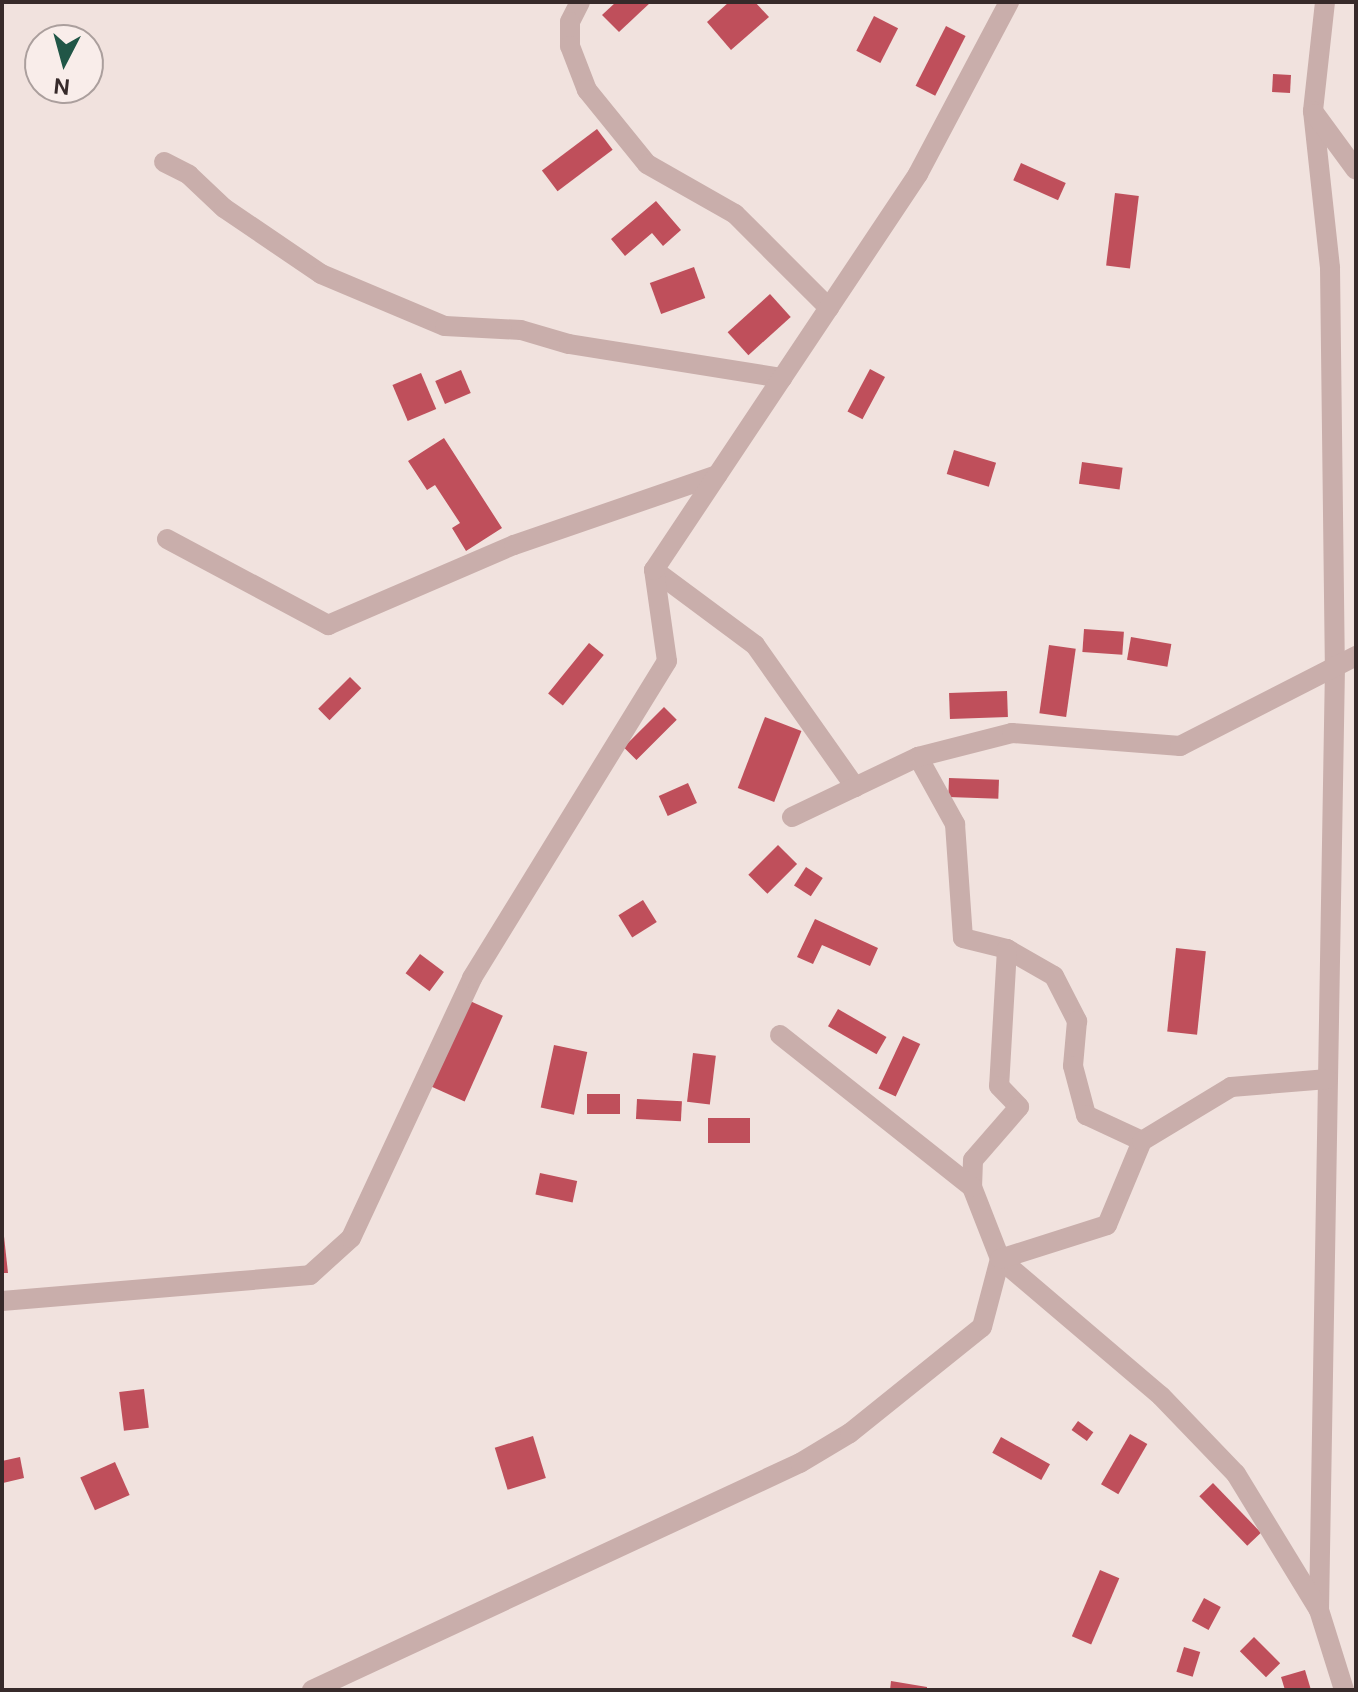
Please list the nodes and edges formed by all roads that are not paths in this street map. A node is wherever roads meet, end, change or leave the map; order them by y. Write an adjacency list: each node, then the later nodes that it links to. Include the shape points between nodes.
1 (580, 2): 7 (street, via 570,22 570,46 587,90 647,164 735,214)
2 (1009, 2): 7 (street, via 918,174)
3 (1325, 2): 4 (street)
4 (1313, 111): 6 (street); 13 (street, via 1330,268)
5 (164, 162): 8 (street, via 321,274 445,326 521,330 569,344)
6 (1356, 170)
7 (829, 308): 8 (street)
8 (782, 378): 9 (street)
9 (717, 475): 10 (street, via 514,545 328,625); 11 (street)
10 (167, 539)
11 (654, 570): 15 (street, via 755,645); 23 (street, via 667,661 472,978 351,1238 310,1275)
12 (1356, 656): 13 (street)
13 (1335, 666): 14 (street, via 1180,746 1012,733); 19 (street)
14 (918, 757): 15 (street); 17 (street, via 955,824 963,938)
15 (855, 787): 16 (street)
16 (792, 817)
17 (1007, 949): 20 (street, via 1054,976 1077,1021 1073,1066 1086,1115); 21 (street, via 999,1086 1019,1107 973,1160)
18 (780, 1035): 21 (street)
19 (1328, 1079): 20 (street, via 1231,1087); 24 (street)
20 (1142, 1141): 22 (street, via 1107,1225)
21 (972, 1187): 22 (street)
22 (1000, 1259): 24 (street, via 1161,1396 1236,1474); 25 (street, via 982,1327 850,1433 800,1463)
23 (2, 1301)
24 (1319, 1610): 26 (street)
25 (312, 1690)
26 (1344, 1690)

